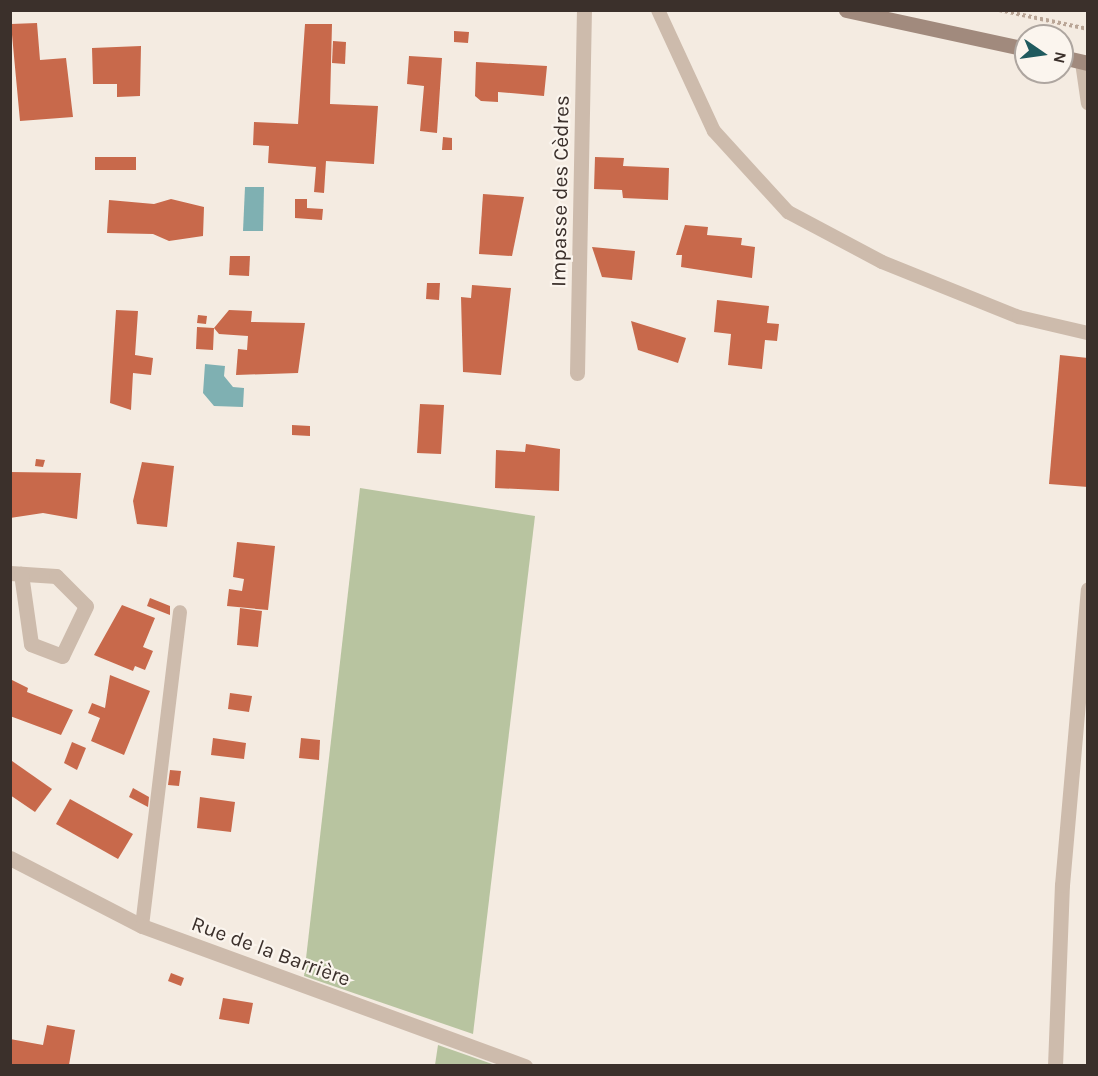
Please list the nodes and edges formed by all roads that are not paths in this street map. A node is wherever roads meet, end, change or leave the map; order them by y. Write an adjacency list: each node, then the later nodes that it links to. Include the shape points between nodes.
1 (584, 10): 8 (street, Impasse des Cèdres)
2 (658, 10): 7 (lane, via 714,130 788,212 882,262 1019,317)
3 (846, 10): 4 (main road)
4 (1014, 46)
5 (1085, 62): 6 (street)
6 (1088, 103)
7 (1088, 333)
8 (578, 373)
9 (16, 574): 9 (street, via 31,644 62,656 86,606 56,576)
10 (1088, 589): 15 (street, via 1063,873)
11 (180, 612): 13 (lane)
12 (10, 858): 13 (street, Rue de la Barrière)
13 (142, 926): 14 (street, Rue de la Barrière)
14 (525, 1065)
15 (1055, 1065)

